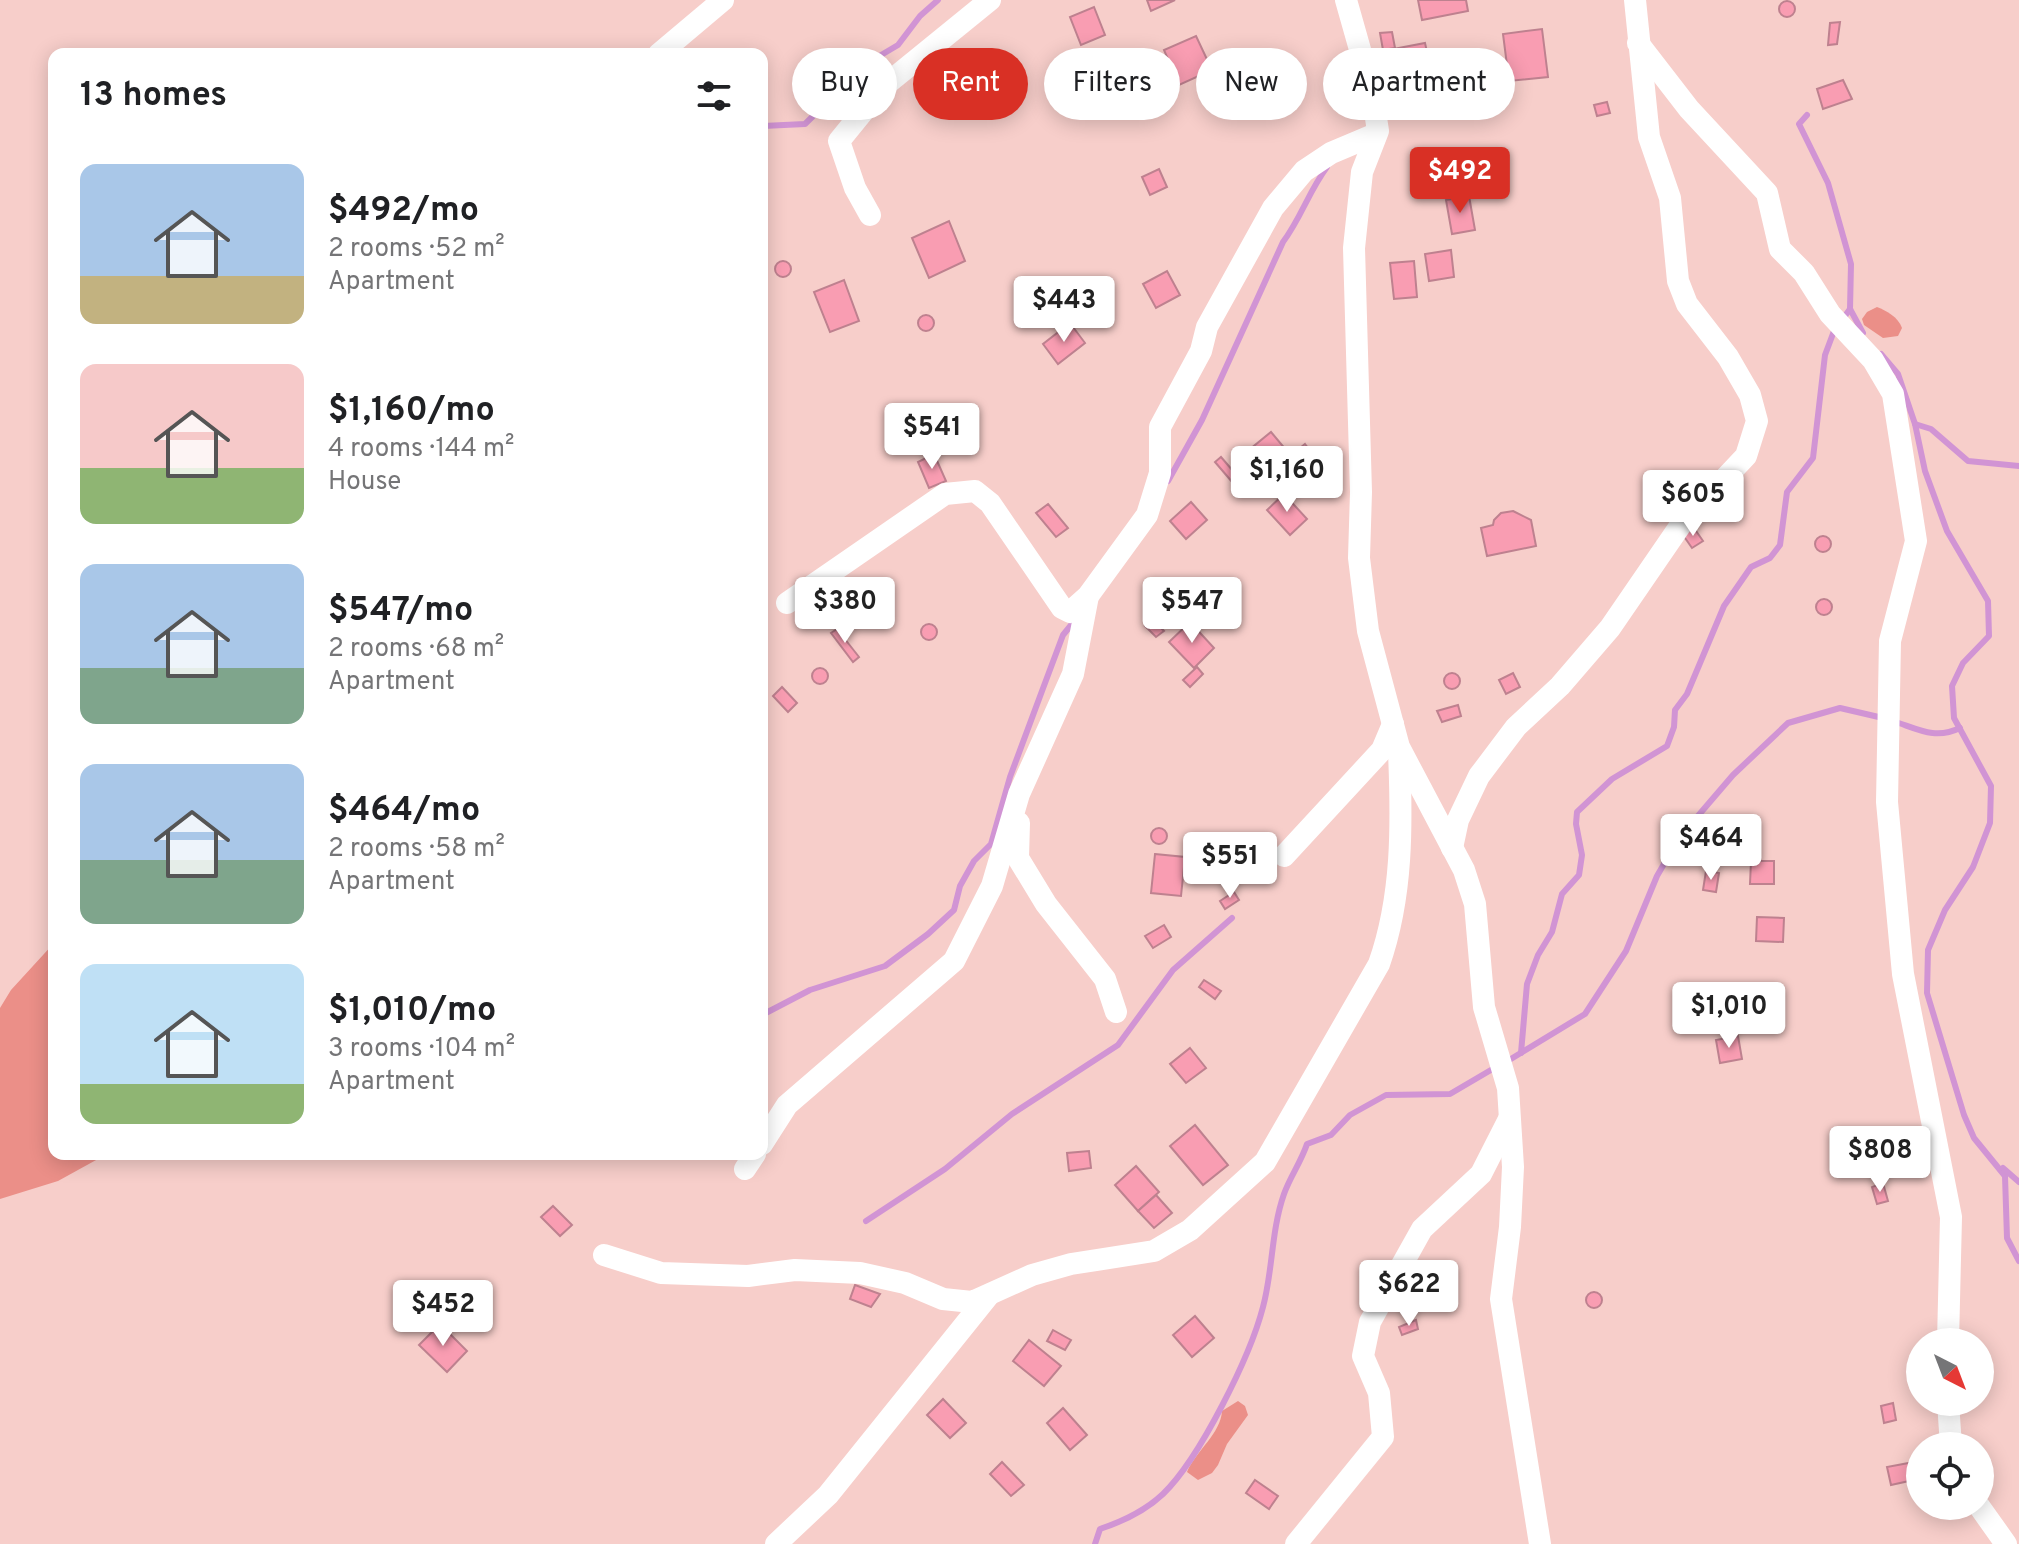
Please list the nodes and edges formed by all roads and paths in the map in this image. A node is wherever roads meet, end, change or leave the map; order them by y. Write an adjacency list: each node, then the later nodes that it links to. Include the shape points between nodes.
1 (723, 0): 6 (street)
2 (990, 0): 8 (street, via 883,87 839,141)
3 (1346, 0): 7 (street, via 1372,92)
4 (1635, 0): 5 (street)
5 (1638, 43): 14 (street, via 1649,137 1670,198 1678,281 1687,304 1750,395 1757,421 1746,456 1680,526 1610,628 1516,727 1479,776 1458,820); 21 (street, via 1689,109 1767,193 1780,249 1873,360 1893,394 1916,541 1890,641 1887,802 1903,974 1951,1217)
6 (666, 48)
7 (1376, 134): 9 (street, via 1304,171 1273,208 1207,327 1201,351 1160,427 1160,473 1147,515); 11 (street, via 1362,172 1354,248 1359,558 1368,631)
8 (870, 215)
9 (1088, 596): 10 (street, via 1070,612 1062,608 990,503 975,491 962,491 945,494); 13 (street, via 1073,674)
10 (787, 603)
11 (1393, 724): 12 (street); 15 (street, via 1382,750)
12 (1399, 747): 14 (street); 20 (street, via 1402,821 1389,935 1350,1018 1265,1162 1190,1230 1154,1251 1071,1264)
13 (1019, 794): 16 (street, via 1018,858 1046,904 1105,979); 18 (street, via 992,886 954,961 787,1105)
14 (1452, 848): 17 (street, via 1475,904 1484,1007 1508,1088)
15 (1284, 856)
16 (1116, 1012)
17 (1510, 1117): 24 (street, via 1481,1174 1422,1229 1370,1322 1363,1356 1379,1393 1383,1437); 25 (street, via 1513,1167 1501,1299)
18 (768, 1135)
19 (604, 1255): 20 (street, via 661,1273 860,1273 943,1299 972,1302)
20 (989, 1295): 23 (street, via 828,1495)
21 (1948, 1328)
22 (1989, 1520): 26 (street)
23 (776, 1544)
24 (1296, 1544)
25 (1540, 1544)
26 (2006, 1544)

